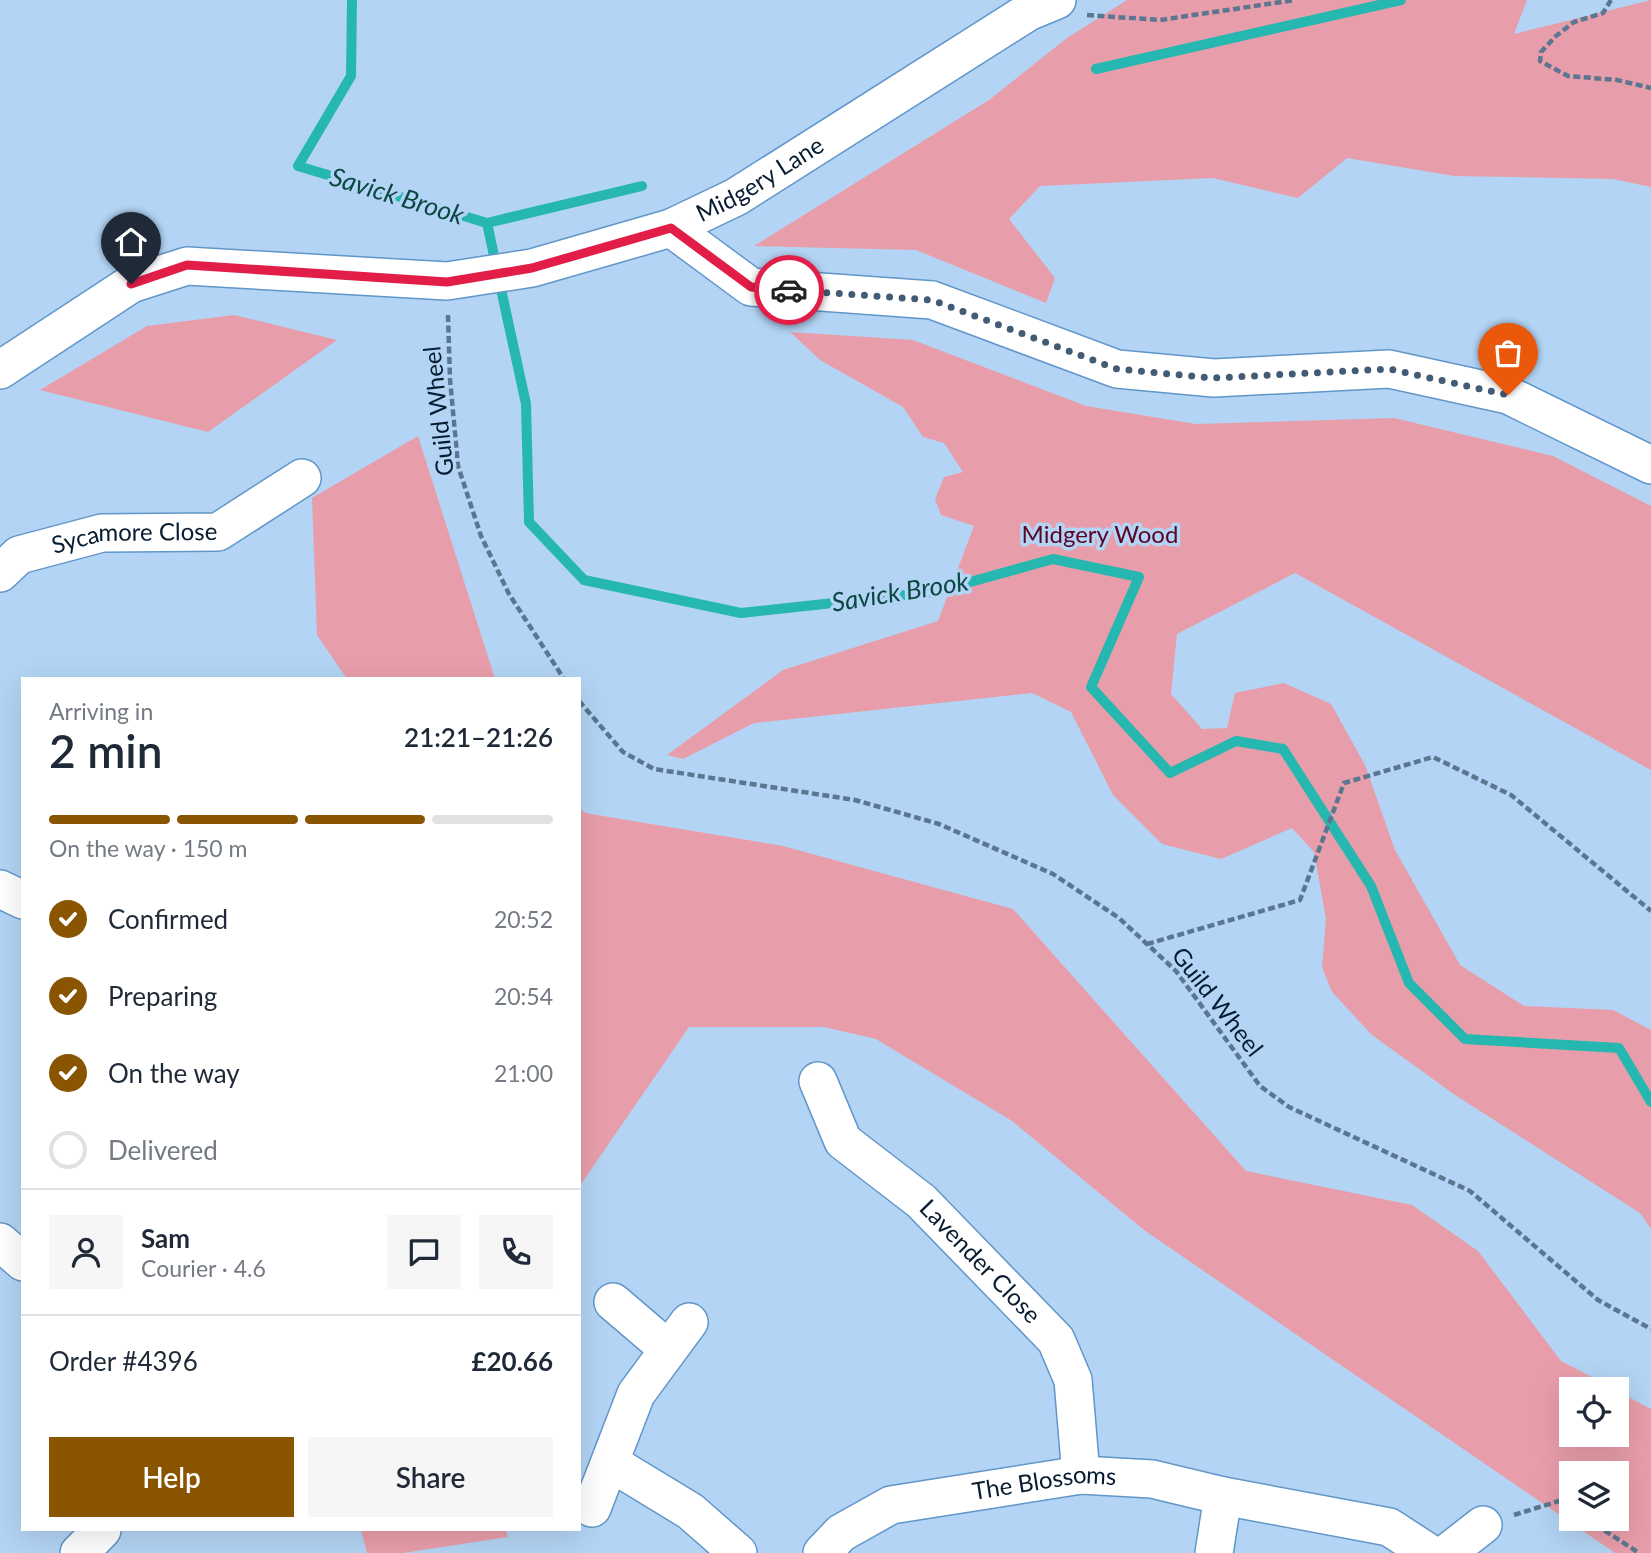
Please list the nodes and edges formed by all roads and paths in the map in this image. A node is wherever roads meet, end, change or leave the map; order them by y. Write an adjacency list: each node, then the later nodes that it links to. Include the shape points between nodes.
1 (1295, 0): 3 (path, via 1160,20)
2 (1611, 0): 4 (path, via 1603,13 1574,22 1556,36 1541,51 1540,61 1568,76)
3 (1071, 8): 5 (street, Midgery Lane, via 1028,12 736,197)
4 (1651, 88)
5 (671, 228): 6 (street, Midgery Lane, via 532,268); 8 (street, via 751,287 932,300 1117,369 1213,378 1389,369 1508,395)
6 (457, 280): 7 (street, Midgery Lane, via 187,265 131,284); 11 (path, Guild Wheel, via 450,379 458,466 481,536 509,594)
7 (0, 370)
8 (1651, 466)
9 (302, 478): 10 (street, Sycamore Close, via 218,532 102,533 19,555)
10 (0, 573)
11 (563, 677)
12 (581, 703): 16 (path, Guild Wheel, via 623,752 654,769 855,800 939,824 1053,874 1119,918)
13 (0, 889): 14 (street)
14 (21, 899)
15 (1651, 911): 16 (path, via 1511,795 1433,757 1344,783 1300,900)
16 (1147, 944): 21 (path, Guild Wheel, via 1176,971 1260,1086 1289,1108 1470,1191 1598,1300)
17 (818, 1081): 23 (street, Lavender Close, via 844,1141 921,1201 1056,1340 1073,1380)
18 (0, 1242): 19 (street)
19 (21, 1260)
20 (613, 1301): 22 (street, via 678,1335 636,1394)
21 (1651, 1329)
22 (611, 1463): 26 (street); 31 (street, via 690,1511)
23 (1081, 1475): 24 (street, The Blossoms, via 1152,1479); 32 (street, The Blossoms, via 891,1505 841,1533)
24 (1223, 1496): 33 (street); 34 (street, The Blossoms, via 1389,1527)
25 (1559, 1500): 27 (path)
26 (592, 1508)
27 (1483, 1525): 35 (street)
28 (101, 1531): 30 (street)
29 (1605, 1531): 36 (path)
30 (79, 1553)
31 (738, 1553)
32 (822, 1553)
33 (1213, 1553)
34 (1429, 1553)
35 (1447, 1553)
36 (1639, 1553)

